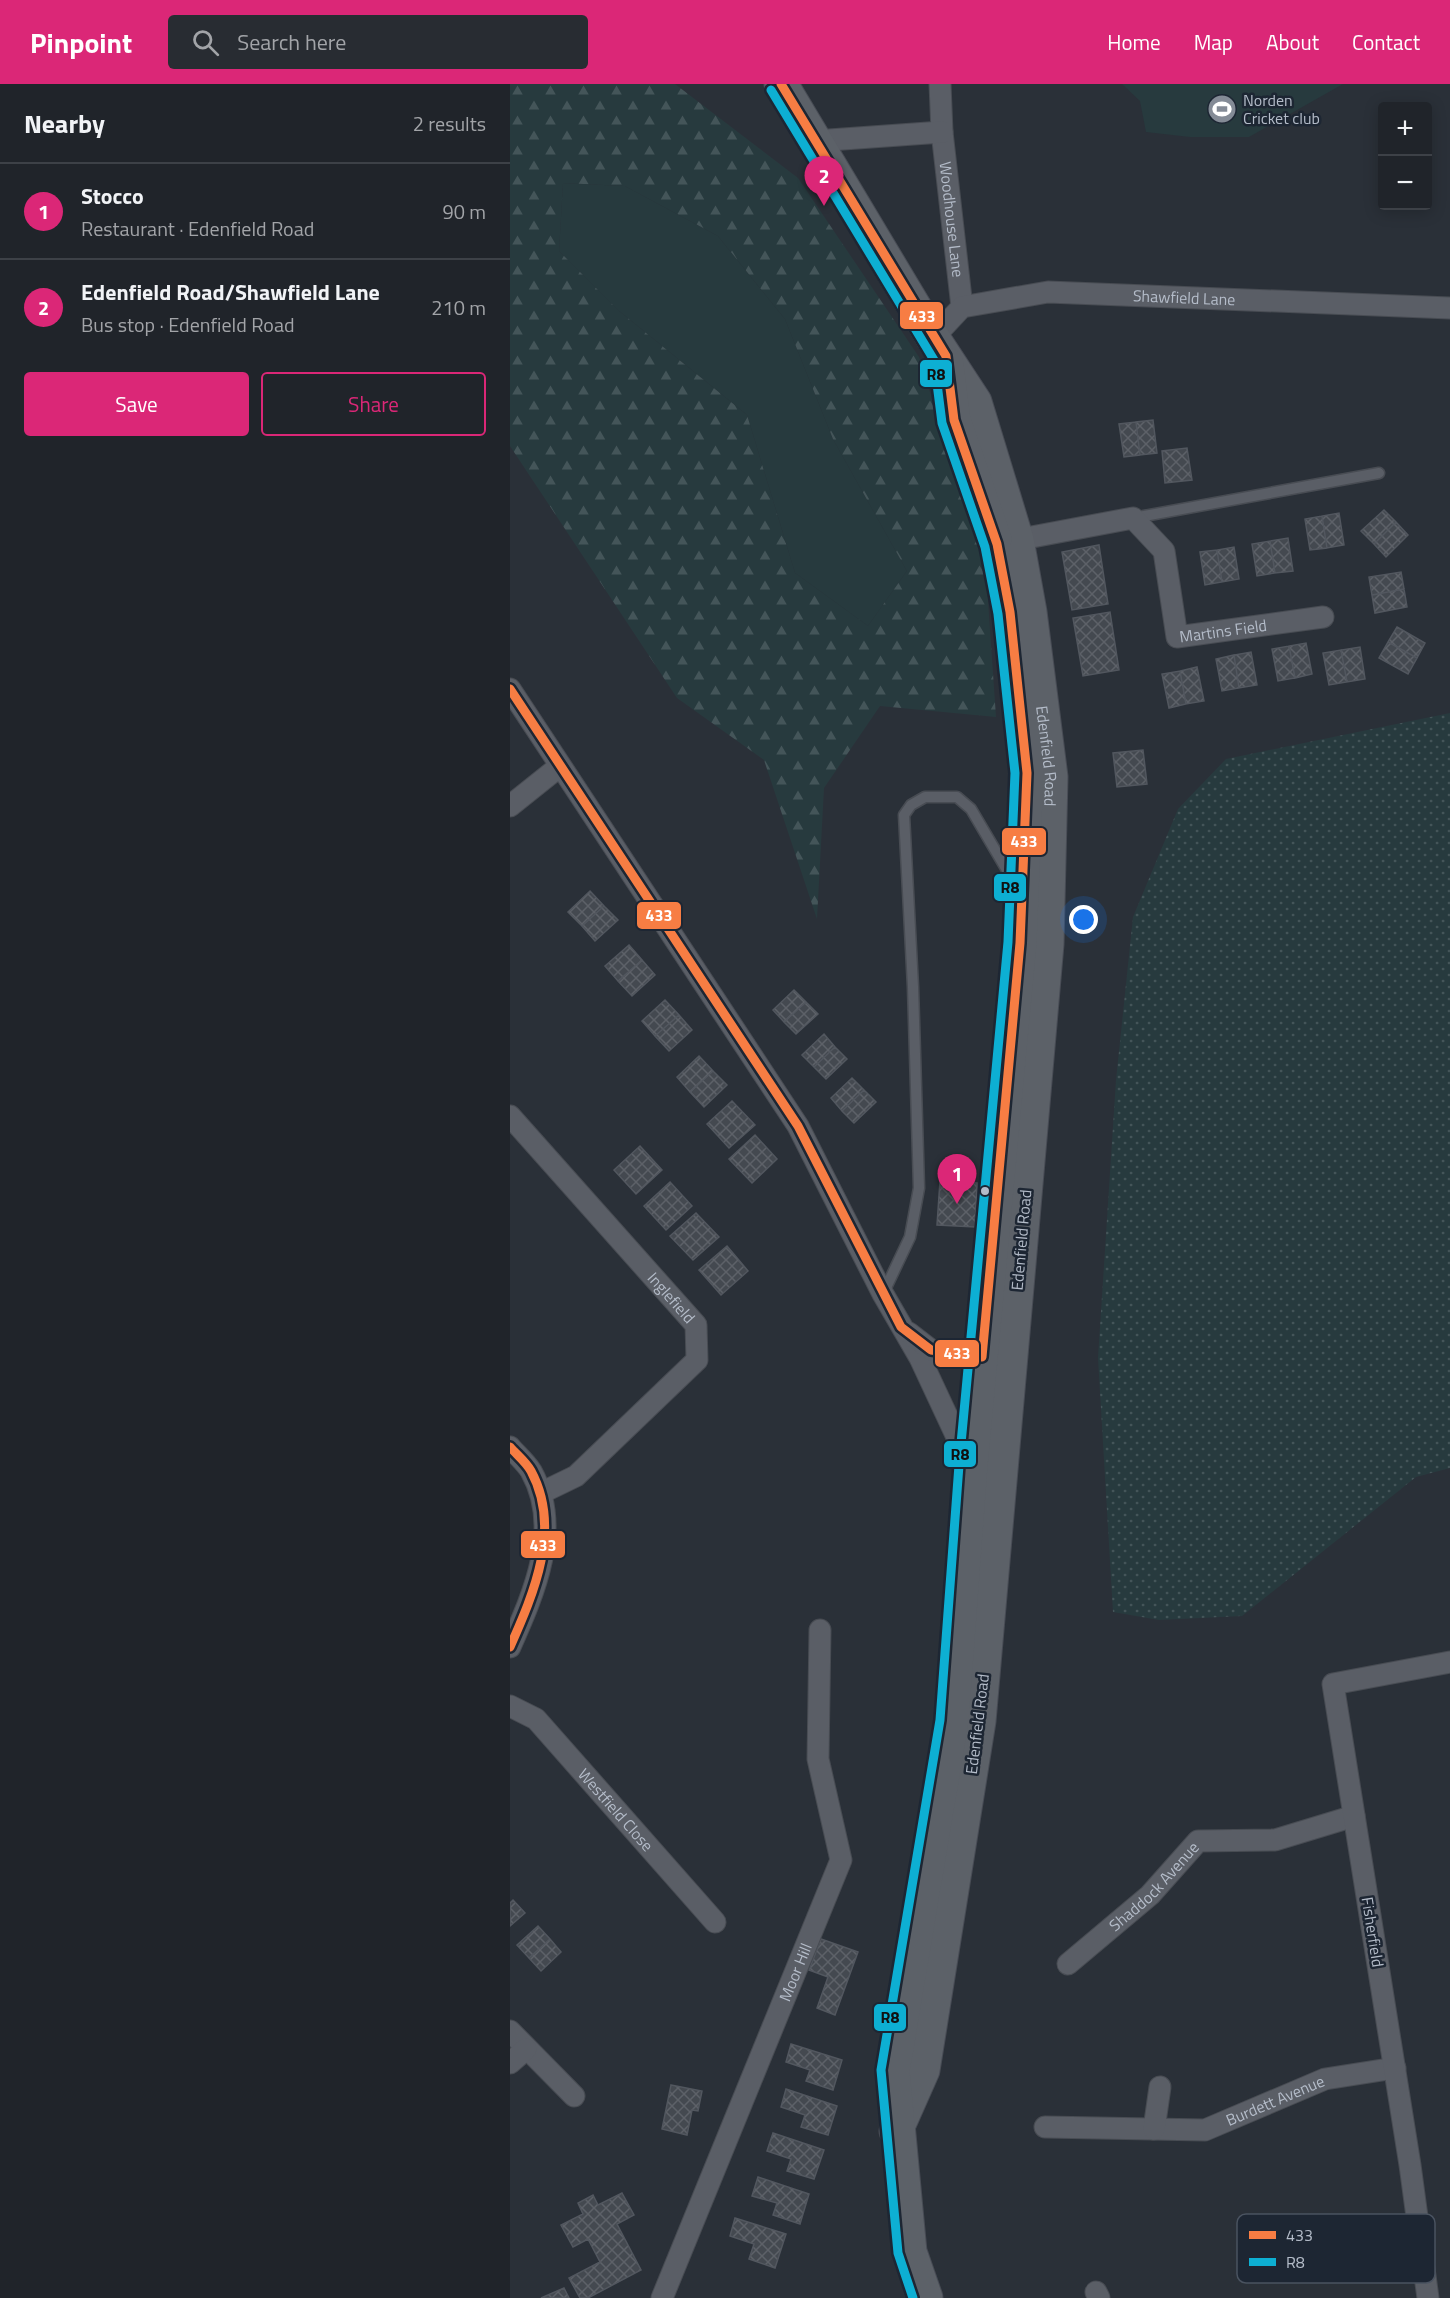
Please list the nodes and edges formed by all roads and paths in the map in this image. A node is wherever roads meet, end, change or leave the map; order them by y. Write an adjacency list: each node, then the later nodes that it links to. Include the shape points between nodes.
1 (781, 84): 4 (main road, Edenfield Road)
2 (940, 84): 3 (street, Woodhouse Lane)
3 (942, 132): 4 (street); 5 (street, Woodhouse Lane)
4 (815, 141): 7 (main road, Edenfield Road)
5 (962, 307): 6 (street, Shawfield Lane, via 1048,292); 7 (street)
6 (1450, 308)
7 (939, 347): 10 (main road, Edenfield Road, via 954,420)
8 (1379, 473): 9 (lane)
9 (1132, 518): 10 (street); 11 (street, Martins Field, via 1164,551 1177,637)
10 (1007, 542): 15 (main road, Edenfield Road, via 1010,612 1027,773); 19 (main road, Edenfield Road, via 1030,612 1051,777 1047,944)
11 (1323, 617)
12 (510, 689): 13 (street)
13 (560, 766): 14 (street); 17 (street, via 798,1126)
14 (510, 806)
15 (1022, 895): 17 (lane, via 971,809 957,797 925,797 910,805 904,815 919,1188 910,1237); 19 (main road, Edenfield Road)
16 (510, 1116): 22 (street, Inglefield, via 696,1325 697,1360 576,1476)
17 (883, 1294): 18 (street)
18 (901, 1327): 19 (street, via 931,1350); 21 (street, via 920,1358)
19 (997, 1359): 21 (main road, Edenfield Road); 28 (main road, Edenfield Road, via 980,1721)
20 (510, 1447): 22 (street, via 530,1470)
21 (971, 1466): 28 (main road, Edenfield Road)
22 (541, 1493): 24 (street, via 545,1542 534,1593)
23 (820, 1630): 40 (street, Moor Hill, via 818,1759 841,1860)
24 (510, 1647)
25 (1450, 1662): 27 (street, Fisherfield, via 1333,1684)
26 (510, 1706): 29 (street, Westfield Close, via 536,1719)
27 (1354, 1816): 30 (street, Shaddock Avenue, via 1275,1840 1197,1841 1150,1895); 33 (street, Fisherfield)
28 (945, 1843): 41 (main road, Edenfield Road, via 922,2070 896,2131 910,2252)
29 (715, 1922)
30 (1068, 1964)
31 (510, 2031): 32 (street)
32 (518, 2056): 35 (street)
33 (1395, 2068): 37 (street, Burdett Avenue, via 1325,2079 1205,2130); 38 (street, Fisherfield)
34 (1160, 2087): 37 (street)
35 (574, 2096)
36 (1045, 2127): 37 (street, Burdett Avenue)
37 (1154, 2129)
38 (1416, 2214)
39 (1426, 2283): 42 (street, Fisherfield)
40 (662, 2298)
41 (926, 2298)
42 (1428, 2298)

